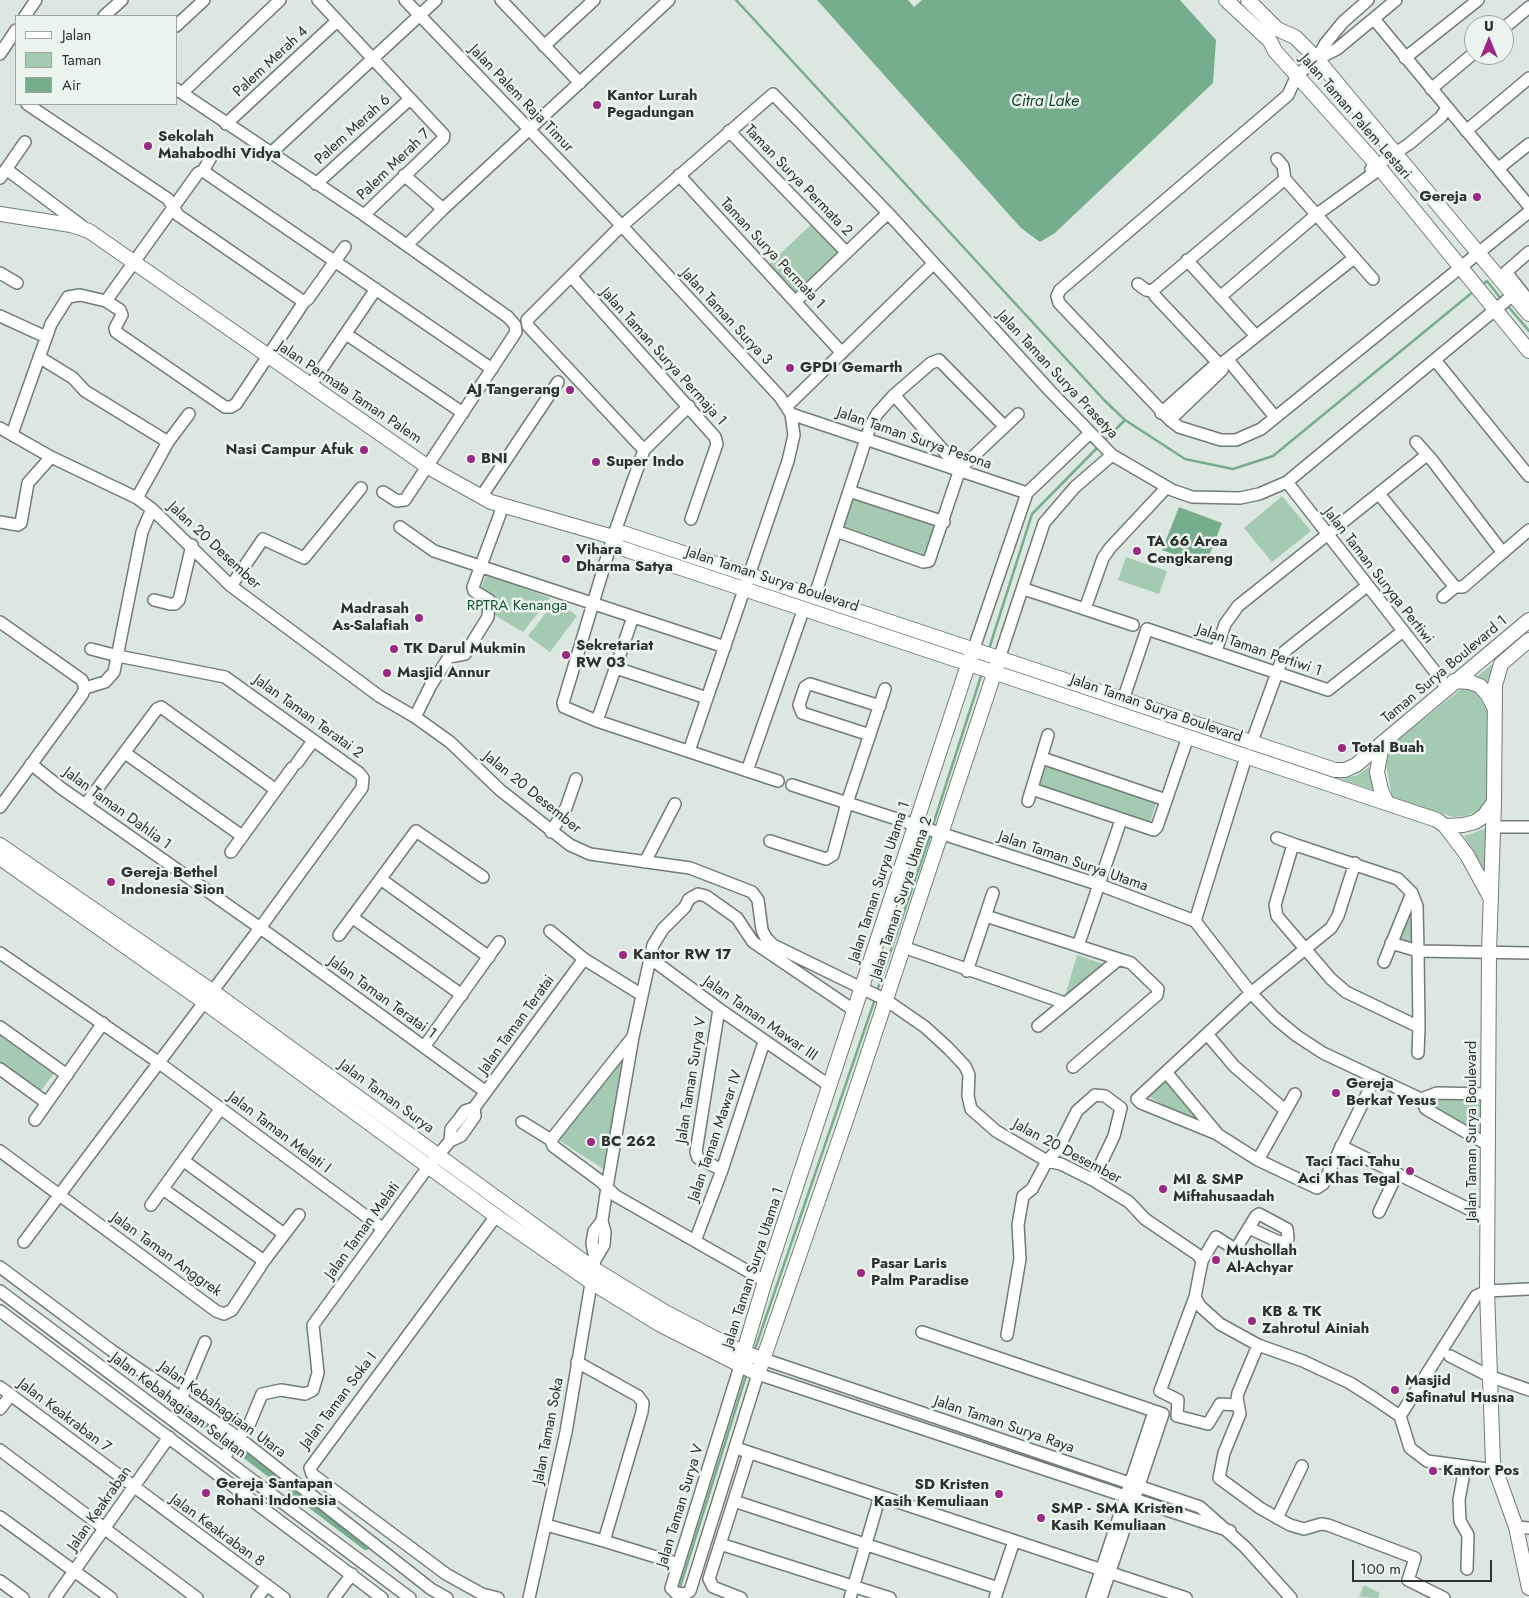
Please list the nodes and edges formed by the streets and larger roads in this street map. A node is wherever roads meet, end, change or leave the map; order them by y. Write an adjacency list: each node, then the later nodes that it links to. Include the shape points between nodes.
1 (36, 0): 17 (street)
2 (122, 0): 18 (street)
3 (204, 0): 23 (street)
4 (280, 0): 35 (street)
5 (318, 0): 22 (street)
6 (405, 0): 19 (street, Jalan Palem Raja Timur)
7 (436, 0): 19 (street)
8 (594, 0): 25 (street)
9 (668, 0): 33 (street)
10 (1226, 0): 31 (street, Jalan Taman Palem Lestari, via 1270,41)
11 (1248, 0): 29 (street, Jalan Taman Palem Lestari, via 1277,29 1295,37)
12 (1368, 0): 29 (street, via 1343,22)
13 (1396, 0): 20 (street)
14 (1478, 0): 28 (street)
15 (508, 2): 25 (street)
16 (1529, 7): 21 (street)
17 (26, 15)
18 (105, 15)
19 (419, 15): 27 (street); 40 (street, Jalan Palem Raja Timur)
20 (1374, 19): 28 (street); 29 (street, via 1337,49)
21 (1514, 20)
22 (337, 21): 27 (street); 39 (street, Palem Merah 4)
23 (178, 24)
24 (15, 32): 26 (street)
25 (544, 46): 33 (street)
26 (0, 54)
27 (373, 58): 36 (street); 46 (street)
28 (1405, 58): 34 (street)
29 (1317, 59): 31 (street); 45 (street, Jalan Taman Palem Lestari)
30 (1464, 61): 34 (street)
31 (1297, 75): 49 (street, Jalan Taman Palem Lestari); 111 (street, via 1288,95 1060,290 1057,296 1058,303)
32 (1529, 78): 42 (street)
33 (580, 83): 40 (street)
34 (1431, 89): 38 (street)
35 (179, 91): 39 (street)
36 (410, 99): 53 (street, Palem Merah 7, via 444,135); 56 (street, Palem Merah 6)
37 (28, 105): 58 (street, via 168,200)
38 (1444, 110): 42 (street); 45 (street, via 1406,139)
39 (226, 124): 46 (street)
40 (530, 130): 59 (street); 65 (street, Jalan Palem Raja Timur)
41 (729, 131): 54 (street); 61 (street, Jalan Taman Surya Prasetya, via 775,94); 69 (street, Taman Surya Permata 2)
42 (1466, 131): 50 (street)
43 (25, 142): 52 (street)
44 (1529, 144): 50 (street)
45 (1401, 148): 49 (street); 71 (street, Jalan Taman Palem Lestari)
46 (271, 153): 56 (street)
47 (211, 157): 51 (street)
48 (1277, 159): 55 (street, via 1283,166)
49 (1378, 166): 63 (street, via 1337,195); 77 (street, Jalan Taman Palem Lestari)
50 (1499, 168): 57 (street)
51 (203, 171): 58 (street, via 198,173); 73 (street)
52 (3, 173): 66 (street)
53 (404, 175): 59 (street); 64 (street, Palem Merah 7)
54 (679, 175): 65 (street); 87 (street, Taman Surya Permata 1)
55 (1285, 179): 63 (street); 74 (street)
56 (316, 184): 64 (street)
57 (1529, 206)
58 (174, 208): 75 (street); 89 (street, via 178,215)
59 (443, 209): 67 (street)
60 (1529, 212): 71 (street)
61 (888, 213): 69 (street); 76 (street, Jalan Taman Surya Prasetya)
62 (0, 214): 66 (street, Jalan Permata Taman Palem, via 71,225)
63 (1316, 215): 72 (street); 85 (street)
64 (366, 217): 67 (street)
65 (617, 225): 79 (street); 107 (street, Jalan Taman Surya 3)
66 (89, 231): 75 (street, Jalan Permata Taman Palem)
67 (407, 245): 102 (street, via 508,316 515,326 516,332)
68 (345, 247): 73 (street)
69 (846, 252): 87 (street)
70 (1529, 252): 88 (street, via 1506,272)
71 (1478, 253): 77 (street); 90 (street, Jalan Taman Palem Lestari)
72 (1354, 258): 80 (street); 94 (street)
73 (336, 260): 83 (street); 89 (street)
74 (1187, 260): 84 (street); 85 (street)
75 (134, 262): 86 (street); 99 (street, Jalan Permata Taman Palem)
76 (933, 264): 97 (street); 116 (street, Jalan Taman Surya Prasetya)
77 (1460, 266): 90 (street, Jalan Taman Palem Lestari, via 1476,288); 112 (street)
78 (0, 274): 81 (street)
79 (571, 276): 106 (street, Jalan Taman Surya Permaja 1); 120 (street, via 530,316 528,326)
80 (1372, 279)
81 (17, 282)
82 (1138, 284): 84 (street)
83 (376, 289): 93 (street); 102 (street)
84 (1152, 291): 101 (street)
85 (1220, 297): 94 (street)
86 (106, 301): 95 (street, via 80,295 68,297); 99 (street, via 122,315 116,332 225,407 236,404)
87 (796, 301): 97 (street, Taman Surya Permata 1)
88 (1529, 301)
89 (304, 302): 99 (street)
90 (1504, 302): 91 (street); 96 (street); 100 (street, Jalan Taman Surya Prasetya)
91 (1529, 314)
92 (0, 316): 95 (street)
93 (346, 334): 104 (street); 108 (street)
94 (1256, 336): 101 (street)
95 (46, 337): 98 (street)
96 (1529, 351)
97 (842, 353): 107 (street)
98 (39, 357): 115 (street); 118 (street, via 72,378 85,391)
99 (267, 357): 104 (street, Jalan Permata Taman Palem)
100 (1434, 360): 126 (street); 127 (street, Jalan Taman Surya Prasetya)
101 (1222, 363): 111 (street); 112 (street)
102 (492, 369): 108 (street)
103 (558, 382): 134 (street)
104 (310, 386): 124 (street, Jalan Permata Taman Palem)
105 (894, 396): 113 (street, via 942,357); 117 (street, via 877,414); 125 (street)
106 (689, 406): 120 (street); 138 (street, Jalan Taman Surya Permaja 1, via 718,444)
107 (789, 410): 117 (street, Jalan Taman Surya Pesona); 149 (street, via 794,435 788,461)
108 (463, 413): 124 (street)
109 (189, 414): 118 (street)
110 (1018, 414): 113 (street)
111 (1166, 416): 112 (street, via 1179,427 1220,440 1251,436)
112 (1275, 417)
113 (1004, 426): 125 (street)
114 (0, 428): 115 (street, Jalan 20 Desember)
115 (12, 434): 123 (street, Jalan 20 Desember)
116 (1094, 436): 121 (street, Jalan Taman Surya Prasetya); 132 (street, Jalan Taman Surya Utama 1)
117 (866, 438): 125 (street, Jalan Taman Surya Pesona); 130 (street)
118 (168, 442): 135 (street)
119 (1416, 442): 122 (street)
120 (644, 450): 145 (street)
121 (1110, 452): 128 (street, Jalan Taman Surya Prasetya); 154 (street, Jalan Taman Surya Utama 2, via 1044,523)
122 (1428, 456): 133 (street); 147 (street)
123 (51, 457): 135 (street, Jalan 20 Desember); 139 (street, via 28,483 20,524)
124 (428, 467): 131 (street, via 402,501); 134 (street, Jalan Permata Taman Palem)
125 (960, 469): 132 (street, Jalan Taman Surya Pesona); 140 (street)
126 (1529, 476)
127 (1286, 482): 128 (street, Jalan Taman Surya Prasetya, via 1240,498 1192,497); 144 (street, Jalan Taman Suryqa Pertiwi)
128 (1167, 487): 160 (street, via 1103,558)
129 (361, 488): 150 (street, via 304,558 263,539)
130 (849, 491): 140 (street); 143 (street)
131 (383, 492)
132 (1027, 493): 171 (street, Jalan Taman Surya Utama 1)
133 (1379, 494): 144 (street); 152 (street)
134 (481, 497): 136 (street, Jalan Permata Taman Palem)
135 (137, 498): 137 (street, Jalan 20 Desember)
136 (503, 506): 145 (street, Jalan Permata Taman Palem); 148 (street)
137 (152, 509): 146 (street, Jalan 20 Desember); 170 (street, via 142,532)
138 (691, 519)
139 (0, 522)
140 (944, 522): 143 (street, via 927,564)
141 (400, 527): 148 (street, via 434,551)
142 (1529, 530): 147 (street)
143 (836, 531): 155 (street)
144 (1332, 532): 151 (street, Jalan Taman Suryqa Pertiwi); 169 (street, via 1230,614)
145 (613, 537): 149 (street, Jalan Taman Surya Boulevard, via 623,533); 153 (street, Jalan Taman Surya Boulevard, via 618,547); 158 (street)
146 (192, 545): 150 (street, Jalan 20 Desember); 157 (street, via 179,600 176,604)
147 (1502, 553): 152 (street, via 1463,587)
148 (481, 568): 158 (street); 181 (street, via 473,587 474,592 489,600 488,617 465,654 449,657 430,685)
149 (749, 574): 153 (street); 155 (street, Jalan Taman Surya Boulevard)
150 (232, 586): 181 (street, Jalan 20 Desember, via 379,696)
151 (1367, 586): 165 (street, Jalan Taman Suryqa Pertiwi); 173 (street, via 1285,651)
152 (1455, 587): 156 (street)
153 (745, 588): 159 (street, Jalan Taman Surya Boulevard); 167 (street)
154 (1024, 589): 160 (street); 171 (street, Jalan Taman Surya Utama 2)
155 (815, 596): 171 (street, Jalan Taman Surya Boulevard)
156 (1443, 597)
157 (154, 600)
158 (593, 604): 161 (street); 182 (street, via 563,702 567,710)
159 (804, 608): 171 (street, Jalan Taman Surya Boulevard); 193 (street)
160 (1085, 609): 164 (street)
161 (633, 617): 167 (street); 172 (street)
162 (1529, 620): 174 (street, Taman Surya Boulevard 1)
163 (0, 622): 175 (street, via 82,680)
164 (1133, 625)
165 (1403, 632): 173 (street, Jalan Taman Pertiwi 1, via 1328,690); 174 (street, Jalan Taman Suryqa Pertiwi)
166 (1529, 640): 180 (street, Taman Surya Boulevard 1, via 1504,660 1498,670)
167 (725, 647): 177 (street)
168 (91, 649): 170 (street)
169 (1216, 651): 173 (street, Jalan Taman Pertiwi 1); 178 (street, Jalan Taman Pertiwi 1, via 1147,629)
170 (118, 656): 175 (street, via 110,679); 186 (street, Jalan Taman Teratai 2, via 225,677)
171 (984, 661): 178 (street, Jalan Taman Surya Boulevard); 185 (street, Jalan Taman Surya Boulevard); 208 (street, Jalan Taman Surya Utama 1); 212 (street, Jalan Taman Surya Utama 2)
172 (616, 668): 177 (street); 182 (street)
173 (1276, 672): 188 (street)
174 (1450, 684): 180 (street, via 1470,682 1480,686); 187 (street, Taman Surya Boulevard 1)
175 (85, 688): 192 (street)
176 (885, 689): 179 (street)
177 (707, 698): 189 (street)
178 (1123, 700): 188 (street, Jalan Taman Surya Boulevard)
179 (880, 706): 183 (street); 183 (street, via 810,684 805,687 799,705 802,712)
180 (1494, 708): 201 (street, Taman Surya Boulevard 1)
181 (415, 717): 213 (street, Jalan 20 Desember, via 450,742 500,790)
182 (597, 721): 189 (street)
183 (870, 735): 202 (street)
184 (1048, 735): 191 (street)
185 (1188, 737): 188 (street, Jalan Taman Surya Boulevard); 199 (street)
186 (313, 740): 198 (street); 232 (street, Jalan Taman Teratai 2, via 359,773 363,778 362,788)
187 (1382, 745): 188 (street, Jalan Taman Surya Boulevard, via 1346,770); 203 (street, via 1377,760 1377,777)
188 (1249, 750): 203 (street, Jalan Taman Surya Boulevard); 231 (street)
189 (689, 751): 193 (street)
190 (125, 753): 198 (street, via 161,707); 205 (street); 214 (street)
191 (1042, 758): 197 (street); 199 (street)
192 (31, 764): 205 (street, Jalan Taman Dahlia 1); 206 (street)
193 (748, 771): 195 (street)
194 (576, 778): 213 (street, via 566,808)
195 (778, 781)
196 (792, 785): 202 (street, Jalan Taman Surya Utama)
197 (1032, 789): 200 (street); 207 (street)
198 (276, 790): 214 (street)
199 (1166, 800): 207 (street, via 1155,831)
200 (1028, 801)
201 (1494, 802): 209 (street, via 1484,816 1474,822); 211 (street, Jalan Taman Surya Boulevard)
202 (847, 803): 208 (street, Jalan Taman Surya Utama); 216 (street, via 830,858)
203 (1387, 803): 209 (street, Jalan Taman Surya Boulevard, via 1432,818)
204 (675, 804): 221 (street)
205 (85, 805): 232 (street, Jalan Taman Dahlia 1)
206 (0, 807)
207 (1121, 820): 225 (street)
208 (918, 825): 212 (street, Jalan Taman Surya Utama); 250 (street, Jalan Taman Surya Utama 1)
209 (1445, 826): 228 (street, Jalan Taman Surya Boulevard, via 1472,863)
210 (1529, 826): 211 (street)
211 (1493, 827): 228 (street, Jalan Taman Surya Boulevard)
212 (938, 831): 225 (street, Jalan Taman Surya Utama); 238 (street, Jalan Taman Surya Utama 2)
213 (552, 832): 221 (street, Jalan 20 Desember, via 590,854)
214 (242, 836): 219 (street)
215 (1276, 838): 218 (street)
216 (770, 841)
217 (0, 845): 254 (street, Jalan Taman Surya)
218 (1296, 845): 222 (street); 239 (street, via 1292,848 1275,912)
219 (231, 852)
220 (0, 858): 254 (street, Jalan Taman Surya)
221 (645, 862): 250 (street, Jalan 20 Desember, via 690,868 752,892 758,900 762,930 773,945)
222 (1355, 863): 227 (street, via 1398,879); 239 (street, via 1336,922)
223 (482, 877): 224 (street, via 418,831)
224 (382, 880): 230 (street); 244 (street)
225 (1100, 885): 231 (street, Jalan Taman Surya Utama); 237 (street)
226 (992, 893): 229 (street)
227 (1412, 893): 236 (street); 240 (street, via 1417,906)
228 (1491, 898): 241 (street, Jalan Taman Surya Boulevard)
229 (986, 916): 237 (street); 249 (street)
230 (353, 918): 234 (street); 252 (street)
231 (1195, 921): 251 (street)
232 (260, 928): 254 (street); 266 (street, Jalan Taman Teratai 1)
233 (550, 931): 246 (street)
234 (339, 935)
235 (499, 942): 244 (street)
236 (1391, 943): 240 (street); 248 (street)
237 (1078, 946): 247 (street)
238 (903, 948): 249 (street); 255 (street, Jalan Taman Surya Utama 2)
239 (1306, 949): 251 (street); 262 (street, via 1331,980 1346,992)
240 (1418, 951): 241 (street); 262 (street)
241 (1489, 952): 243 (street); 277 (street, Jalan Taman Surya Boulevard)
242 (0, 953): 259 (street)
243 (1529, 953)
244 (489, 957): 252 (street)
245 (650, 958): 253 (street, Jalan Taman Soka); 257 (street, Jalan Taman Mawar III); 258 (street, Jalan Taman Soka, via 656,940 667,924 691,897 702,895 737,918 753,942)
246 (584, 959): 253 (street); 275 (street, Jalan Taman Teratai)
247 (1118, 960): 256 (street); 269 (street, via 1131,963 1158,992)
248 (1384, 962)
249 (967, 971): 256 (street)
250 (864, 990): 255 (street, Jalan 20 Desember); 258 (street, Jalan Taman Surya Utama 1)
251 (1251, 993): 263 (street); 273 (street, via 1297,1036 1323,1053)
252 (462, 995): 266 (street)
253 (642, 995): 264 (street, Jalan Taman Soka)
254 (208, 997): 268 (street); 289 (street, Jalan Taman Surya); 293 (street, Jalan Taman Surya)
255 (883, 999): 292 (street, Jalan 20 Desember, via 925,1027 965,1066 969,1075 971,1109 996,1131); 329 (street, Jalan Taman Surya Utama 2)
256 (1065, 1003): 261 (street)
257 (719, 1009): 265 (street, Jalan Taman Mawar III); 294 (street, Jalan Taman Surya V, via 696,1152 698,1158)
258 (855, 1010): 274 (street, Jalan Taman Surya Utama 1)
259 (103, 1023): 268 (street); 272 (street)
260 (0, 1026): 272 (street)
261 (1038, 1026)
262 (1419, 1028): 267 (street)
263 (1207, 1034): 271 (street); 281 (street, via 1234,1066)
264 (633, 1037): 285 (street); 297 (street, Jalan Taman Soka)
265 (764, 1042): 274 (street, Jalan Taman Mawar III); 294 (street, Jalan Taman Mawar IV)
266 (424, 1047): 275 (street, Jalan Taman Teratai 1)
267 (1418, 1053)
268 (158, 1062): 280 (street, Jalan Taman Melati I); 299 (street)
269 (1073, 1067)
270 (0, 1069): 279 (street)
271 (1166, 1072): 284 (street); 284 (street, via 1137,1096 1138,1101)
272 (67, 1075): 279 (street)
273 (1375, 1078): 278 (street); 287 (street)
274 (830, 1086): 314 (street, Jalan Taman Surya Utama 1)
275 (486, 1092): 289 (street, Jalan Taman Teratai, via 451,1129 450,1141)
276 (1295, 1094): 281 (street)
277 (1488, 1094): 278 (street, via 1437,1092); 286 (street, Jalan Taman Surya Boulevard)
278 (1421, 1099): 286 (street, via 1426,1109)
279 (48, 1103): 282 (street)
280 (221, 1108): 291 (street); 305 (street, Jalan Taman Melati I)
281 (1285, 1110): 290 (street)
282 (35, 1120)
283 (522, 1122): 285 (street)
284 (1217, 1134): 290 (street)
285 (551, 1140): 297 (street, via 553,1146)
286 (1488, 1145): 304 (street, Jalan Taman Surya Boulevard)
287 (1341, 1146): 290 (street, via 1323,1184 1317,1188); 295 (street)
288 (0, 1151): 299 (street, Jalan Taman Anggrek)
289 (438, 1155): 293 (street, Jalan Taman Melati); 313 (street, Jalan Taman Surya)
290 (1258, 1160)
291 (184, 1161): 298 (street); 307 (street)
292 (1047, 1161): 296 (street, Jalan 20 Desember, via 1061,1164); 296 (street, via 1058,1149 1077,1111 1095,1095 1108,1096 1121,1108 1114,1136); 323 (street, via 1032,1189 1024,1196 1018,1225 1020,1258)
293 (428, 1167): 303 (street, Jalan Taman Surya); 305 (street, Jalan Taman Melati)
294 (722, 1170): 308 (street, Jalan Taman Mawar IV)
295 (1397, 1174): 301 (street); 304 (street)
296 (1093, 1180): 311 (street, Jalan 20 Desember, via 1129,1202 1145,1219)
297 (607, 1187): 308 (street, via 616,1196); 313 (street, Jalan Taman Soka, via 602,1221 594,1231)
298 (163, 1189): 300 (street); 310 (street)
299 (61, 1196): 309 (street); 310 (street, Jalan Taman Anggrek, via 224,1314 232,1310)
300 (151, 1205)
301 (1379, 1212)
302 (299, 1215): 307 (street, Jalan Taman Anggrek)
303 (496, 1216): 313 (street, Jalan Taman Surya); 391 (street, Jalan Taman Soka I, via 310,1468 312,1474 446,1574 482,1594)
304 (1487, 1218): 317 (street, Jalan Taman Surya Boulevard)
305 (382, 1228): 345 (street, Jalan Taman Melati, via 313,1325 318,1373 313,1390 305,1394 281,1390 262,1394 249,1425)
306 (1250, 1228): 311 (street, via 1235,1248 1216,1237)
307 (284, 1234): 310 (street, Jalan Taman Anggrek)
308 (695, 1241): 314 (street)
309 (24, 1242)
310 (264, 1261)
311 (1202, 1261): 319 (street)
312 (0, 1267): 318 (street, Jalan Kebahagiaan Utara)
313 (593, 1270): 327 (street, Jalan Taman Surya); 330 (street, Jalan Taman Soka); 332 (street, Jalan Taman Surya, via 659,1324)
314 (765, 1281): 327 (street, Jalan Taman Surya Utama 1)
315 (1529, 1289): 317 (street)
316 (0, 1291): 320 (street, Jalan Kebahagiaan Selatan)
317 (1487, 1291): 333 (street, Jalan Taman Surya Boulevard); 341 (street, via 1470,1303)
318 (31, 1292): 320 (street); 326 (street, Jalan Kebahagiaan Utara)
319 (1195, 1297): 325 (street, via 1220,1324); 339 (street, via 1160,1391 1178,1400 1177,1416 1208,1424 1220,1404)
320 (21, 1306): 331 (street, Jalan Kebahagiaan Selatan)
321 (0, 1311): 344 (street)
322 (922, 1332): 354 (street, via 1154,1412)
323 (1007, 1335)
324 (206, 1342): 338 (street)
325 (1258, 1345): 339 (street, via 1238,1393); 341 (street, via 1303,1360 1350,1383)
326 (111, 1351): 331 (street); 338 (street, Jalan Kebahagiaan Utara)
327 (744, 1353): 329 (street, Jalan Taman Surya); 332 (street, Jalan Taman Surya Utama 1)
328 (1450, 1356): 333 (street)
329 (763, 1359): 334 (street, Jalan Taman Surya Utama 2); 342 (street, Jalan Taman Surya Raya)
330 (577, 1362): 362 (street, Jalan Taman Soka); 366 (street, via 638,1396 642,1403)
331 (101, 1364): 349 (street, Jalan Kebahagiaan Selatan)
332 (740, 1366): 334 (street, Jalan Taman Surya); 370 (street, Jalan Taman Surya V)
333 (1489, 1370): 336 (street); 350 (street, Jalan Taman Surya Boulevard)
334 (758, 1374): 343 (street, Jalan Taman Surya Raya); 346 (street, Jalan Taman Surya V)
335 (0, 1387): 337 (street, Jalan Keakraban 7)
336 (1529, 1390)
337 (11, 1395): 340 (street); 355 (street, Jalan Keakraban 7)
338 (182, 1397): 345 (street, Jalan Kebahagiaan Utara)
339 (1238, 1404): 361 (street, via 1240,1414 1224,1452 1219,1478)
340 (0, 1409)
341 (1400, 1416): 352 (street, via 1406,1440 1418,1455 1427,1461)
342 (944, 1421): 343 (street); 353 (street, Jalan Taman Surya Raya)
343 (940, 1435): 356 (street, Jalan Taman Surya Raya)
344 (169, 1437): 355 (street, Jalan Keakraban); 374 (street)
345 (239, 1438): 349 (street); 390 (street, Jalan Kebahagiaan Utara, via 431,1589)
346 (736, 1448): 348 (street); 370 (street, Jalan Taman Surya V, via 690,1591 685,1594 676,1593 671,1588)
347 (0, 1450): 363 (street)
348 (750, 1453): 357 (street); 359 (street)
349 (223, 1458): 389 (street, Jalan Kebahagiaan Selatan)
350 (1494, 1464): 352 (street, via 1480,1468); 364 (street, Jalan Taman Surya Boulevard)
351 (1302, 1466): 361 (street)
352 (1464, 1467): 371 (street, via 1459,1500 1460,1521 1468,1535)
353 (1103, 1474): 354 (street, Jalan Taman Surya Raya); 356 (street)
354 (1134, 1485): 358 (street); 365 (street, Jalan Taman Surya Raya, via 1200,1507)
355 (133, 1488): 363 (street, Jalan Keakraban); 376 (street, Jalan Keakraban 8)
356 (1099, 1488): 358 (street, Jalan Taman Surya Raya)
357 (880, 1496): 367 (street); 369 (street)
358 (1130, 1499): 365 (street, Jalan Taman Surya Raya); 373 (street)
359 (734, 1501): 368 (street); 369 (street)
360 (0, 1517): 372 (street)
361 (1277, 1518): 401 (street, via 1300,1529 1328,1525 1415,1558 1408,1580)
362 (546, 1525): 366 (street); 392 (street, Jalan Taman Soka)
363 (105, 1528): 372 (street, Jalan Keakraban); 384 (street)
364 (1522, 1528): 379 (street, Jalan Taman Surya Boulevard)
365 (1230, 1531): 378 (street, Jalan Taman Surya Raya)
366 (604, 1541): 370 (street)
367 (1014, 1541): 373 (street); 380 (street)
368 (720, 1544): 377 (street); 393 (street, via 710,1584)
369 (866, 1545): 377 (street); 380 (street)
370 (679, 1564)
371 (1467, 1569)
372 (74, 1571): 382 (street, Jalan Keakraban); 383 (street)
373 (1105, 1572): 396 (street); 397 (street); 398 (street)
374 (352, 1574): 387 (street); 388 (street)
375 (0, 1581): 381 (street)
376 (267, 1585): 385 (street); 386 (street, Jalan Keakraban 8)
377 (854, 1586): 394 (street); 395 (street)
378 (1280, 1587): 399 (street, Jalan Taman Surya Raya); 400 (street)
379 (1529, 1588)
380 (996, 1593)
381 (23, 1598)
382 (55, 1598)
383 (111, 1598)
384 (197, 1598)
385 (257, 1598)
386 (284, 1598)
387 (334, 1598)
388 (382, 1598)
389 (410, 1598)
390 (447, 1598)
391 (498, 1598)
392 (529, 1598)
393 (741, 1598)
394 (850, 1598)
395 (890, 1598)
396 (1092, 1598)
397 (1101, 1598)
398 (1186, 1598)
399 (1291, 1598)
400 (1300, 1598)
401 (1444, 1598)

